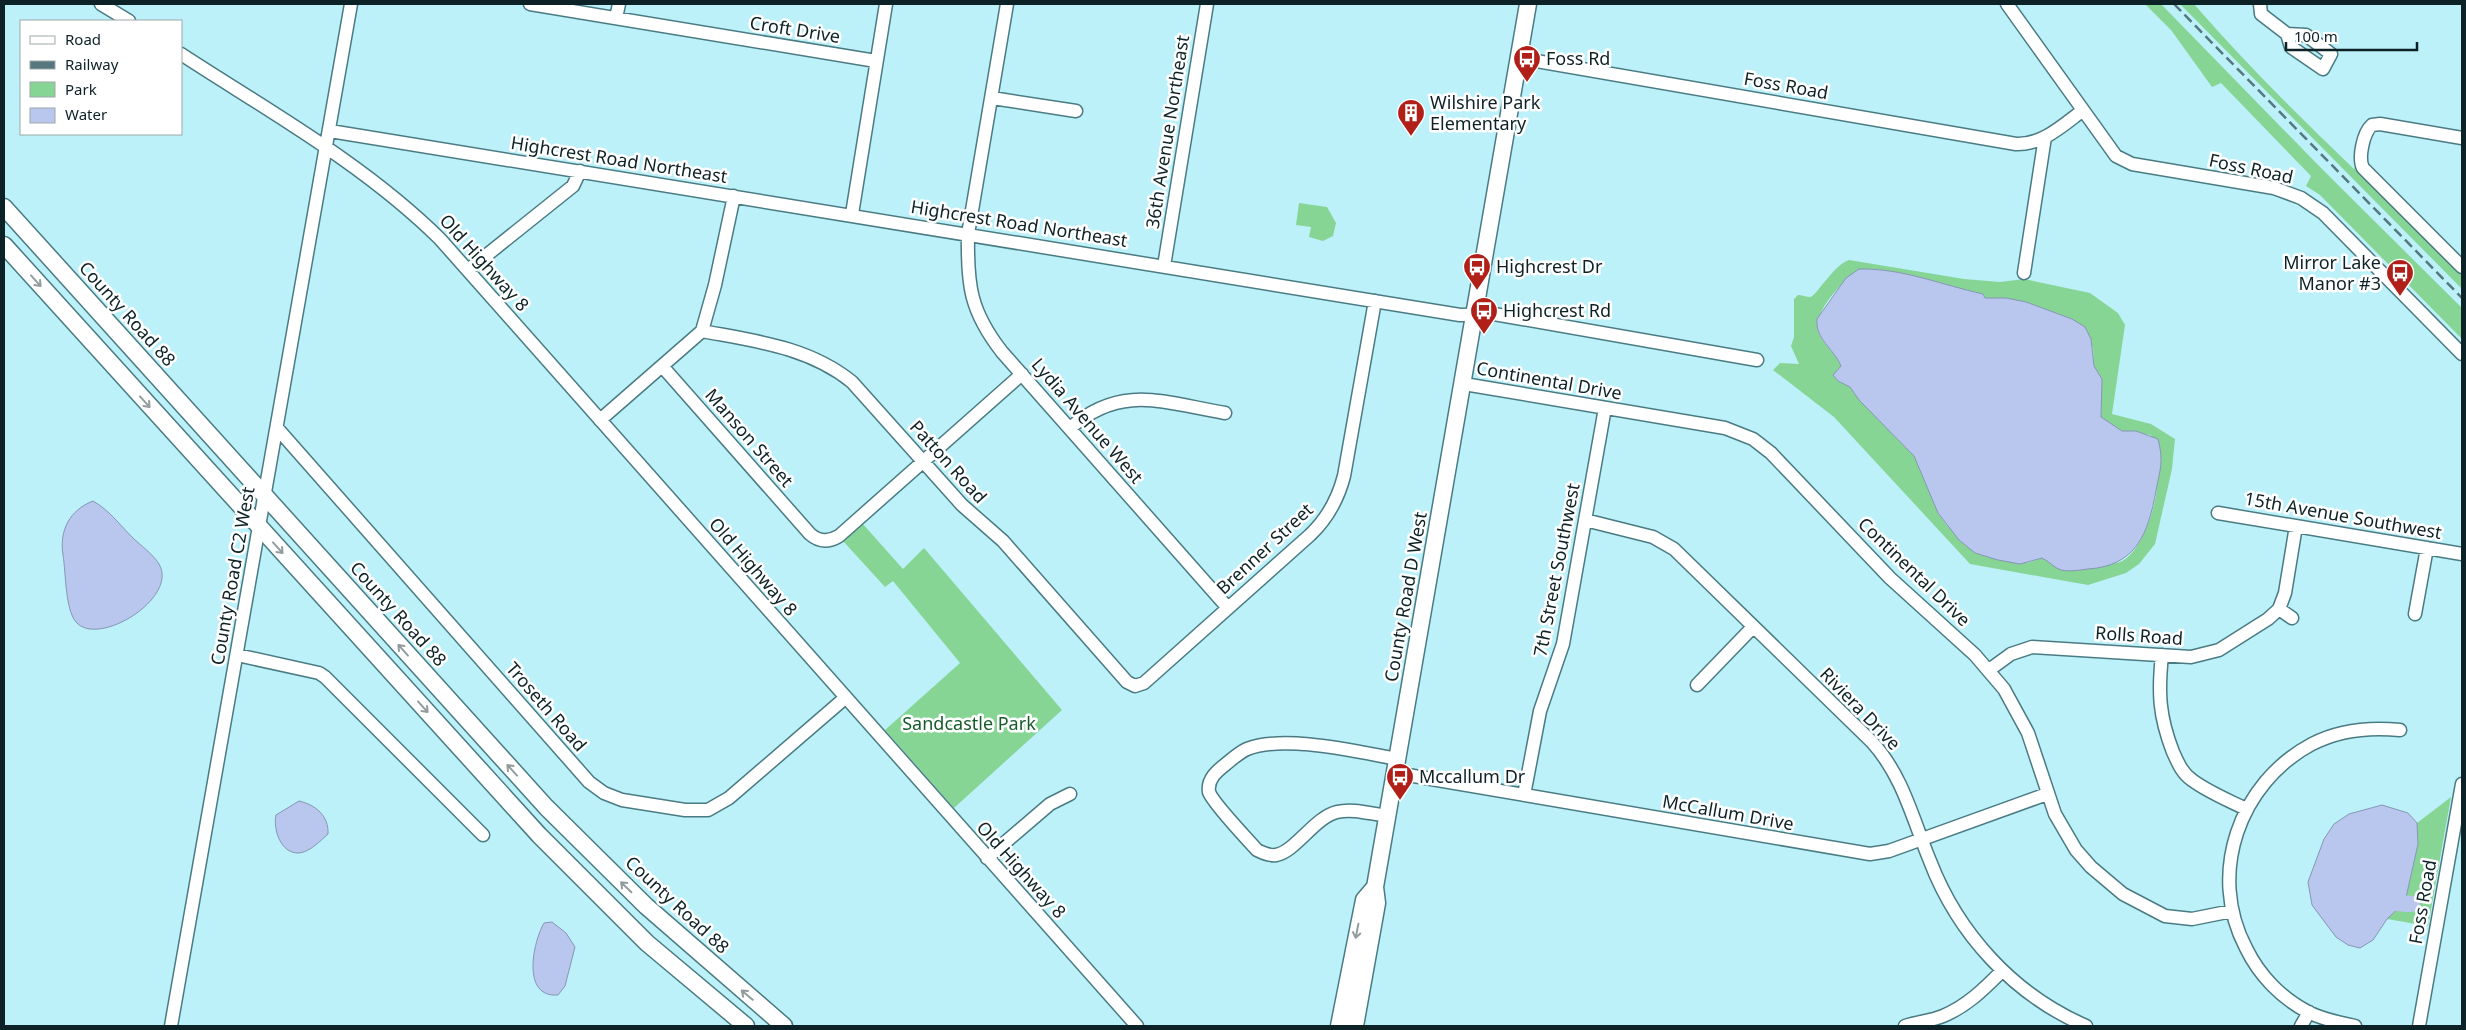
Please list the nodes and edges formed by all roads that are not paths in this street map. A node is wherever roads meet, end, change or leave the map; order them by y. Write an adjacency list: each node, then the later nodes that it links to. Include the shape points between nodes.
1 (101, 4): 12 (street)
2 (351, 4): 20 (street, County Road C2 West)
3 (530, 4): 11 (street, Croft Drive)
4 (619, 4): 11 (street)
5 (886, 4): 16 (street)
6 (1007, 4): 17 (street, Lydia Avenue West)
7 (1207, 4): 30 (street, 36th Avenue Northeast)
8 (1528, 4): 15 (main road, County Road D West)
9 (2007, 4): 19 (street)
10 (2260, 4): 13 (street, via 2261,14)
11 (616, 18): 16 (street, Croft Drive)
12 (127, 20)
13 (2288, 34)
14 (182, 55): 23 (street, Old Highway 8)
15 (1519, 58): 21 (street, Foss Road, via 2016,144); 35 (main road, County Road D West)
16 (876, 61): 27 (street)
17 (992, 98): 18 (street); 28 (street, Lydia Avenue West)
18 (1076, 111)
19 (2082, 112): 21 (street, Foss Road); 37 (street, Foss Road, via 2111,152 2121,160 2274,188 2301,198 2323,213)
20 (330, 131): 23 (street, County Road C2 West); 24 (street, Highcrest Road Northeast)
21 (2045, 137): 33 (street)
22 (2462, 138): 31 (street, via 2380,124 2372,126 2365,135 2361,163)
23 (327, 148): 32 (street, Old Highway 8, via 388,191 424,223); 45 (street, County Road C2 West)
24 (580, 171): 25 (street, Highcrest Road Northeast); 32 (street, via 573,186)
25 (734, 196): 27 (street, Highcrest Road Northeast); 36 (street)
26 (4, 207): 48 (main road, County Road 88)
27 (852, 214): 28 (street, Highcrest Road Northeast)
28 (968, 234): 30 (street, Highcrest Road Northeast); 40 (street, Lydia Avenue West, via 967,272 975,306 991,337)
29 (4, 245): 52 (main road, one-way to 52)
30 (1164, 266): 34 (street, Highcrest Road Northeast)
31 (2462, 267)
32 (468, 270): 44 (street, Old Highway 8)
33 (2024, 273)
34 (1375, 301): 35 (street, Highcrest Road Northeast, via 1460,315); 55 (street, Brenner Street, via 1344,476 1335,503 1310,536)
35 (1476, 314): 38 (street, Highcrest Road Northeast, via 1494,314); 41 (main road, County Road D West)
36 (702, 331): 39 (street); 47 (street, Patton Road, via 791,350 824,362 852,382)
37 (2462, 354)
38 (1757, 360)
39 (662, 366): 44 (street); 47 (street, Manson Street, via 810,534 820,540 839,536)
40 (1022, 374): 46 (street, Lydia Avenue West); 47 (street)
41 (1464, 384): 42 (street, Continental Drive); 67 (main road, County Road D West)
42 (1605, 408): 50 (street, 7th Street Southwest); 62 (street, Continental Drive, via 1725,428 1753,439 1771,453 1897,584)
43 (1225, 414): 46 (street, via 1150,400 1127,400 1099,407)
44 (600, 420): 65 (street, Old Highway 8)
45 (276, 428): 48 (street, County Road C2 West); 65 (street, Troseth Road, via 589,782 604,792 622,800 686,810 708,810 730,798)
46 (1070, 428): 55 (street, Lydia Avenue West)
47 (923, 461): 63 (street, Patton Road, via 962,505 1003,541)
48 (264, 496): 52 (street, County Road C2 West); 83 (main road, County Road 88, one-way to 48, via 689,945 589,851)
49 (2218, 513): 51 (street, 15th Avenue Southwest)
50 (1585, 520): 59 (street, Riviera Drive, via 1653,537 1674,549); 71 (street, 7th Street Southwest, via 1563,644 1540,711)
51 (2296, 526): 53 (street, 15th Avenue Southwest); 56 (street, via 2285,593)
52 (259, 527): 60 (street, County Road C2 West); 82 (main road, one-way to 82, via 581,879 647,943)
53 (2427, 548): 54 (street, 15th Avenue Southwest); 57 (street)
54 (2462, 554)
55 (1228, 608): 63 (street, Brenner Street, via 1144,683 1135,686)
56 (2279, 609): 58 (street); 61 (street, Rolls Road, via 2210,654 2191,657)
57 (2415, 614)
58 (2292, 618)
59 (1753, 627): 64 (street); 75 (street, Riviera Drive, via 1884,755 1902,786)
60 (237, 655): 74 (street, via 325,676); 81 (street, County Road C2 West)
61 (2162, 655): 62 (street, Rolls Road, via 2032,647 2010,654); 72 (street, via 2161,716 2183,772 2200,786)
62 (1989, 670): 70 (street, Continental Drive, via 2004,689 2028,733)
63 (1127, 682)
64 (1697, 685)
65 (845, 698): 76 (street, Old Highway 8)
66 (2400, 730): 72 (street, via 2362,729 2313,744 2269,776)
67 (1397, 766): 71 (street, McCallum Drive); 73 (main road, County Road D West); 73 (street, McCallum Drive, via 1299,743 1271,743 1246,749 1216,771 1209,782 1210,793 1217,803 1257,850 1277,856 1325,817 1336,812)
68 (2462, 784): 91 (street, Foss Road)
69 (1070, 794): 76 (street, via 1050,804)
70 (2047, 794): 75 (street, McCallum Drive); 78 (street, Continental Drive, via 2076,850 2122,894 2153,912 2179,919)
71 (1524, 795): 75 (street, McCallum Drive, via 1857,852 1879,853)
72 (2246, 810): 78 (street, via 2229,865)
73 (1388, 816): 77 (main road, County Road D West)
74 (483, 835)
75 (1921, 840): 79 (street, Riviera Drive, via 1942,890 1984,951)
76 (987, 858): 84 (street, Old Highway 8)
77 (1375, 887): 85 (main road, County Road D West, one-way to 85, via 1364,900); 86 (main road, County Road D West, via 1377,903)
78 (2232, 911): 80 (street, via 2242,940 2262,973 2289,1000)
79 (2002, 971): 87 (street, via 1980,993 1956,1010); 88 (street, Riviera Drive, via 2044,1004)
80 (2309, 1012): 89 (street); 90 (street)
81 (171, 1026)
82 (746, 1026)
83 (784, 1026)
84 (1137, 1026)
85 (1338, 1026)
86 (1355, 1026)
87 (1906, 1026)
88 (2086, 1026)
89 (2301, 1026)
90 (2355, 1026)
91 (2420, 1026)

